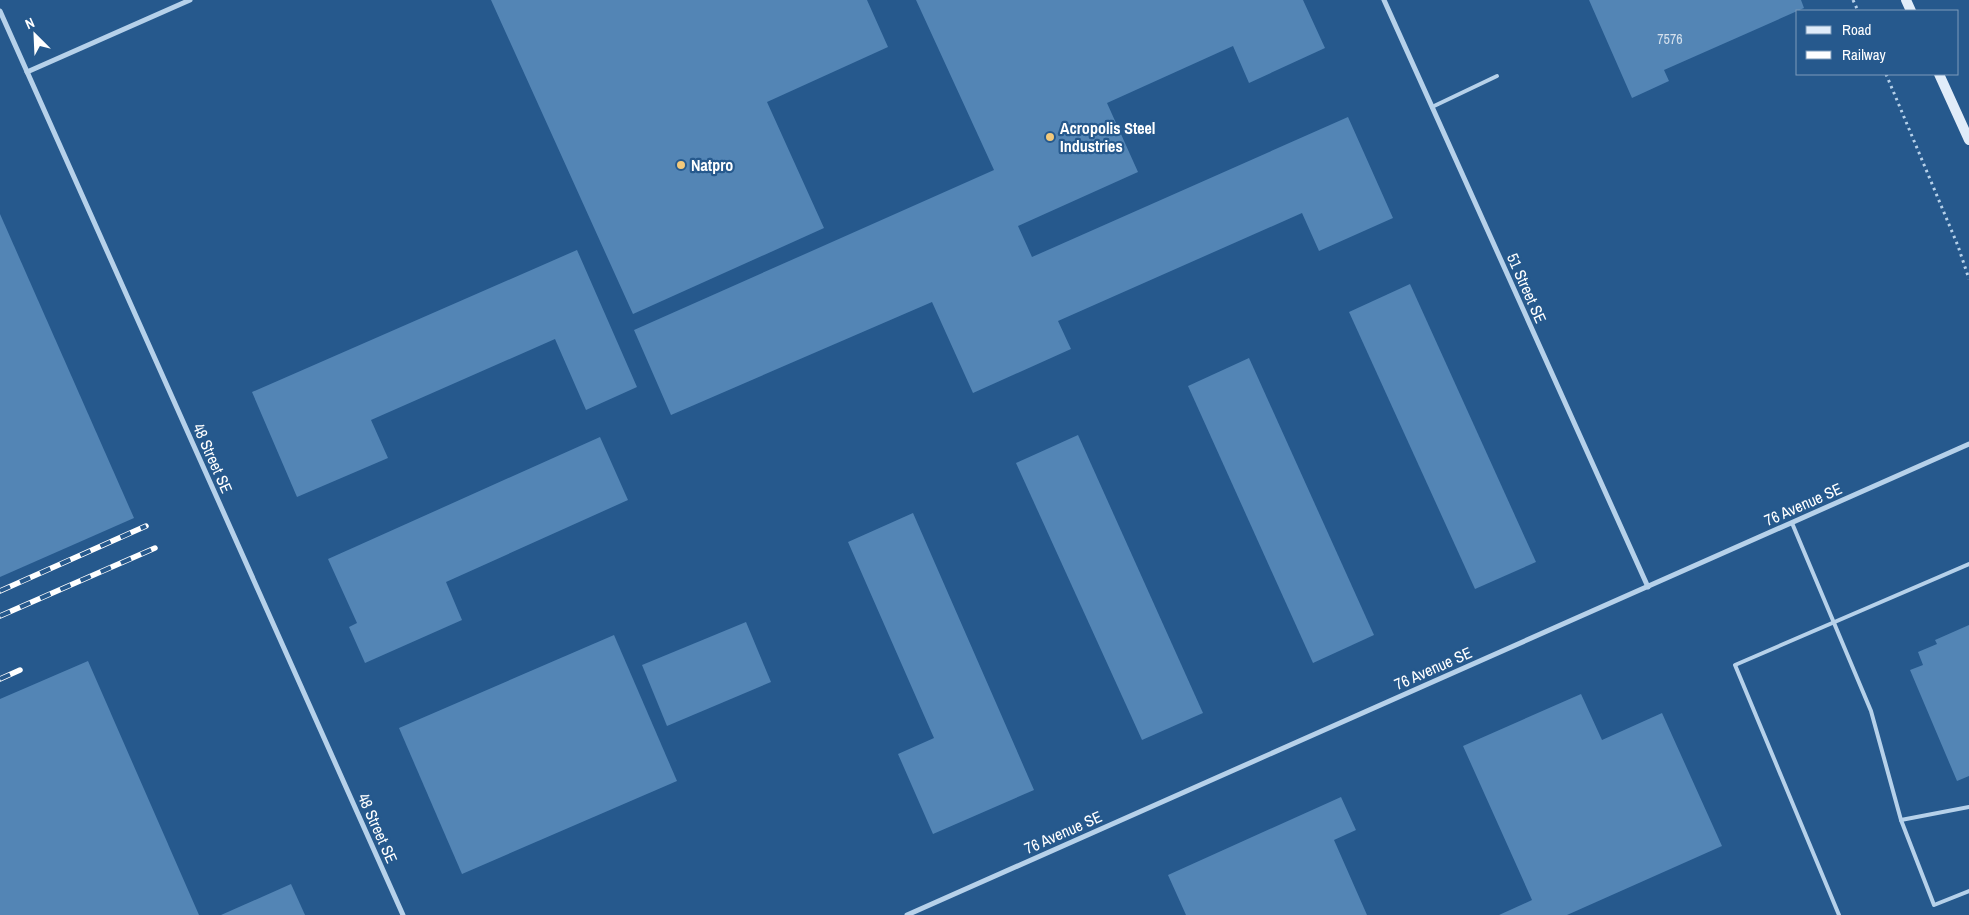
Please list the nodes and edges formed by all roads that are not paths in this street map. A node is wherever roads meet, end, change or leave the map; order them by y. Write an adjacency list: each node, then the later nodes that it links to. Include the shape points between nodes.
1 (190, 0): 4 (street)
2 (1384, 0): 7 (street, 51 Street SE)
3 (0, 11): 4 (street, 48 Street SE)
4 (27, 72): 17 (street, 48 Street SE)
5 (1939, 75): 8 (main road)
6 (1497, 76): 7 (lane)
7 (1432, 107): 12 (street, 51 Street SE)
8 (1969, 140)
9 (1969, 444): 10 (street, 76 Avenue SE)
10 (1792, 523): 12 (street, 76 Avenue SE); 13 (lane)
11 (1969, 564): 13 (lane)
12 (1648, 587): 18 (street, 76 Avenue SE)
13 (1834, 623): 15 (lane, via 1871,710); 19 (lane, via 1735,665)
14 (1969, 807): 15 (lane)
15 (1901, 820): 16 (lane, via 1934,905)
16 (1969, 891)
17 (403, 915)
18 (907, 915)
19 (1839, 915)

